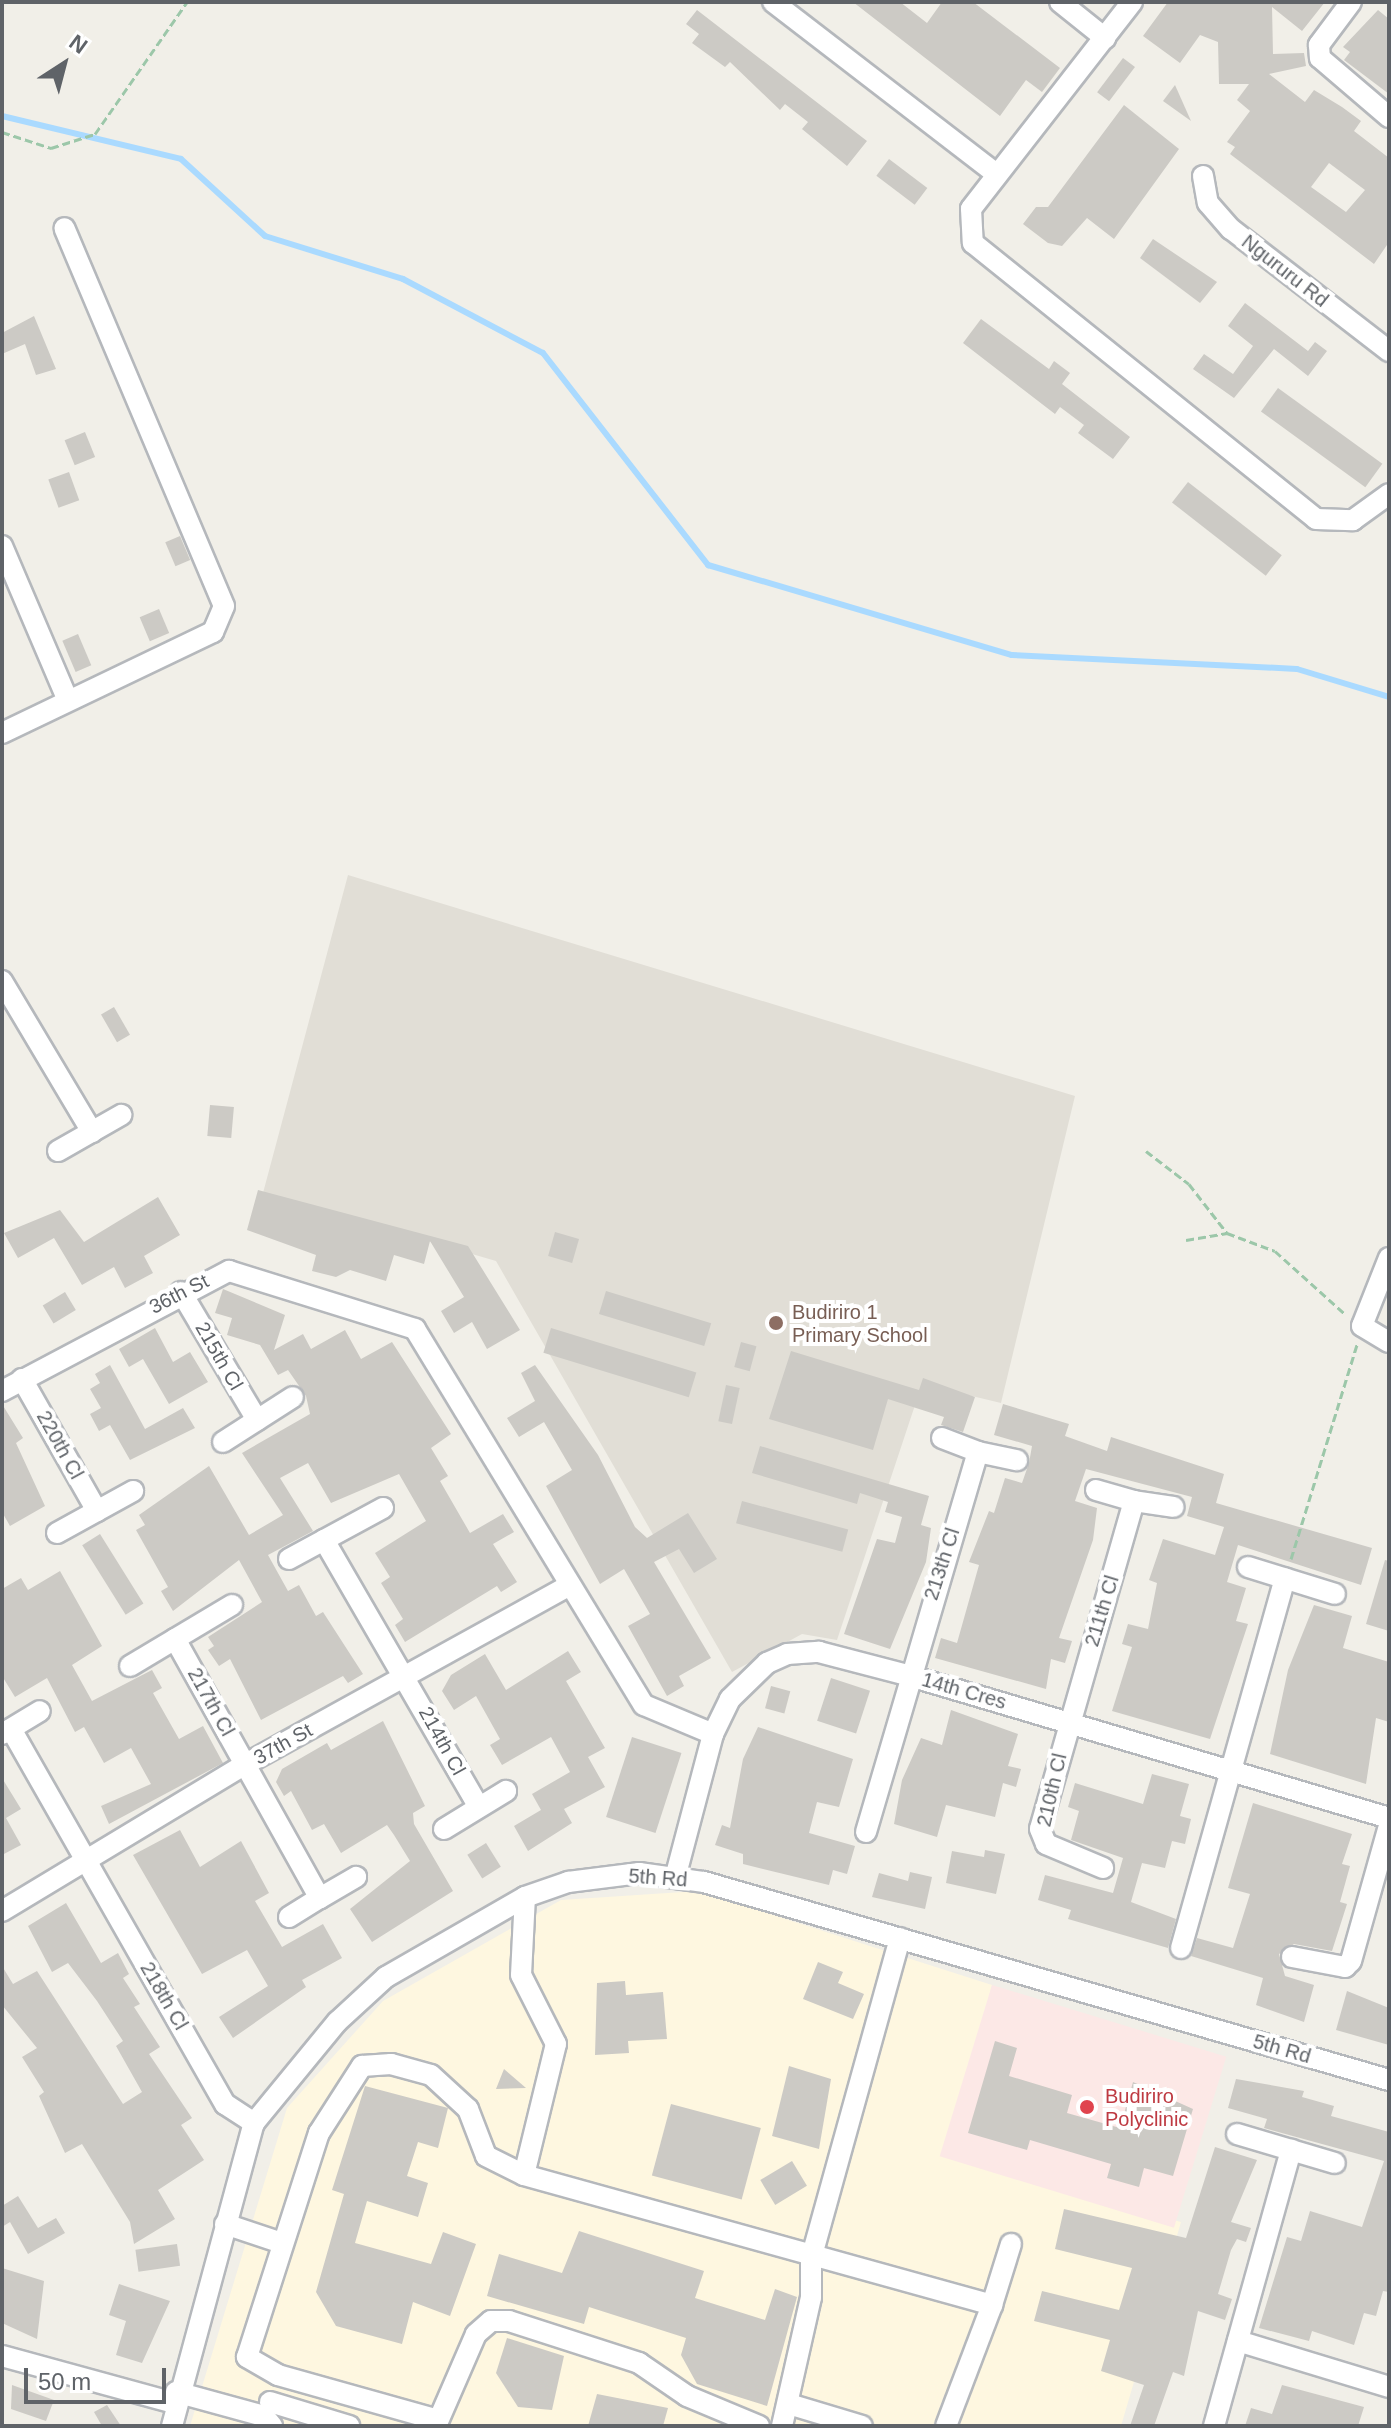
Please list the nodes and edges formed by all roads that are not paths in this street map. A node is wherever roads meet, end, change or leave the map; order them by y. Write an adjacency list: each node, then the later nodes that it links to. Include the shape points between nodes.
1 (773, 2): 7 (street)
2 (1060, 2): 5 (street)
3 (1132, 2): 5 (street)
4 (1351, 2): 6 (street, via 1319,45 1320,58)
5 (1105, 38): 7 (street)
6 (1389, 117)
7 (995, 173): 11 (street, via 968,219 973,243 988,262 1316,519 1353,520)
8 (1203, 176): 10 (street, Ngururu Rd, via 1208,203 1231,229)
9 (64, 228): 13 (street, via 224,606 213,632)
10 (1389, 351)
11 (1386, 503)
12 (2, 546): 13 (street)
13 (68, 701): 14 (street)
14 (2, 733)
15 (2, 981): 17 (street)
16 (121, 1115): 17 (street)
17 (92, 1132): 18 (street)
18 (58, 1151)
19 (1389, 1258): 21 (street, via 1362,1326)
20 (181, 1292): 22 (street, 36th St); 25 (street, 215th Cl); 41 (street, 36th St, via 229,1271 415,1329)
21 (1389, 1342)
22 (22, 1379): 23 (street, 36th St); 35 (street, 220th Cl)
23 (2, 1391)
24 (293, 1397): 25 (street)
25 (257, 1420): 27 (street)
26 (942, 1438): 28 (street)
27 (223, 1442)
28 (978, 1452): 29 (street); 46 (street, 213th Cl)
29 (1017, 1460)
30 (1096, 1490): 32 (street)
31 (133, 1491): 35 (street)
32 (1134, 1501): 33 (street); 49 (street, 211th Cl)
33 (1174, 1507)
34 (383, 1508): 37 (street)
35 (97, 1511): 36 (street)
36 (57, 1533)
37 (324, 1540): 38 (street); 47 (street, 214th Cl)
38 (289, 1559)
39 (1248, 1567): 40 (street)
40 (1285, 1578): 42 (street); 53 (street)
41 (570, 1585): 47 (street, 37th St); 51 (street, via 644,1705)
42 (1335, 1594)
43 (232, 1605): 44 (street)
44 (175, 1639): 45 (street); 52 (street, 217th Cl)
45 (130, 1666)
46 (907, 1675): 49 (street, 14th Cres); 51 (street, 14th Cres, via 819,1652 787,1654 767,1663 730,1699); 59 (street, 213th Cl)
47 (405, 1676): 52 (street, 37th St); 55 (street, 214th Cl)
48 (40, 1711): 50 (street)
49 (1069, 1721): 53 (street, 14th Cres); 61 (street, 210th Cl, via 1040,1829 1046,1844)
50 (7, 1732): 60 (street, 218th Cl)
51 (713, 1734): 63 (street, 14th Cres)
52 (246, 1764): 60 (street, 37th St); 65 (street, 217th Cl)
53 (1230, 1770): 56 (street, 14th Cres); 69 (street)
54 (506, 1791): 55 (street)
55 (478, 1806): 58 (street)
56 (1389, 1818)
57 (1389, 1826): 70 (street, via 1351,1961 1345,1967)
58 (444, 1829)
59 (866, 1832)
60 (86, 1858): 66 (street, 37th St); 72 (street, 218th Cl, via 225,2104)
61 (1103, 1868)
62 (356, 1877): 65 (street)
63 (675, 1878): 64 (street, 5th Rd, via 639,1873 568,1882); 68 (street, 5th Rd)
64 (525, 1897): 72 (street, 5th Rd, via 386,1977 337,2022); 76 (street, via 521,1975 556,2044)
65 (320, 1898): 67 (street)
66 (2, 1911)
67 (289, 1917)
68 (900, 1938): 71 (street, 5th Rd); 80 (street)
69 (1181, 1948)
70 (1292, 1957)
71 (1389, 2080)
72 (254, 2123): 77 (street, 5th Rd)
73 (1237, 2134): 74 (street)
74 (1291, 2150): 75 (street); 82 (street)
75 (1335, 2163)
76 (524, 2175): 78 (street, via 486,2156 468,2109 431,2075 391,2064 362,2066 319,2133); 80 (street)
77 (225, 2224): 78 (street); 86 (street, 5th Rd)
78 (282, 2243): 84 (street, via 247,2357)
79 (1011, 2244): 81 (street)
80 (811, 2259): 81 (street); 87 (street)
81 (992, 2305): 95 (street)
82 (1238, 2341): 85 (street); 96 (street)
83 (2, 2356): 86 (street)
84 (278, 2375): 88 (street); 89 (street)
85 (1389, 2387)
86 (175, 2398): 88 (street); 90 (street, 5th Rd)
87 (792, 2405): 93 (street); 94 (street)
88 (269, 2415): 91 (street)
89 (437, 2423): 92 (street, via 476,2334 491,2321 509,2321 639,2363 687,2396)
90 (172, 2426)
91 (349, 2426)
92 (759, 2426)
93 (782, 2426)
94 (862, 2426)
95 (946, 2426)
96 (1214, 2426)

